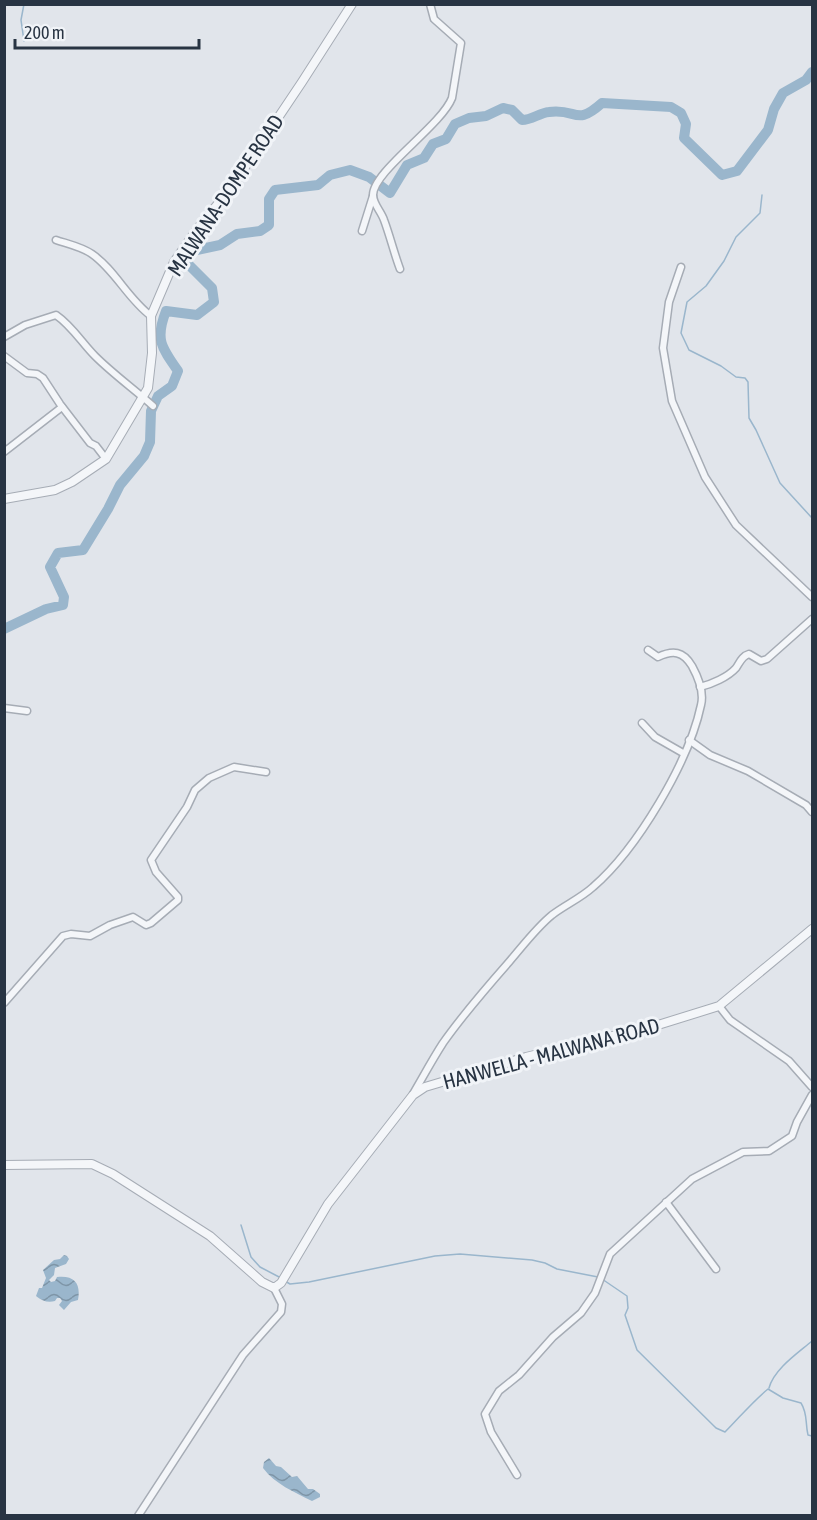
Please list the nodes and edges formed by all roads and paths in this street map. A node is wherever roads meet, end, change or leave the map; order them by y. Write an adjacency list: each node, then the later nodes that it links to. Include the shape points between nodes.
1 (352, 4): 8 (street, MALWANA-DOMPE ROAD, via 231,188 174,262)
2 (430, 4): 3 (street, via 434,19 460,43 452,98 378,180)
3 (373, 196): 4 (street); 7 (street)
4 (362, 231)
5 (56, 240): 8 (street, via 99,259)
6 (681, 267): 17 (street, via 669,302 663,348 672,401 705,477 736,525)
7 (400, 269)
8 (151, 316): 11 (street, MALWANA-DOMPE ROAD, via 152,353 148,388)
9 (4, 337): 11 (street, via 56,315 94,355)
10 (4, 356): 13 (street, via 27,373 43,378)
11 (143, 397): 12 (street); 15 (street, MALWANA-DOMPE ROAD)
12 (153, 406)
13 (62, 407): 14 (street); 15 (street)
14 (4, 452)
15 (106, 459): 16 (street, MALWANA-DOMPE ROAD, via 55,490)
16 (4, 499)
17 (813, 597)
18 (813, 619): 20 (street, via 767,659 744,655 734,670)
19 (648, 650): 20 (street, via 658,657 680,653 694,670)
20 (700, 687): 24 (street, via 701,704)
21 (4, 708): 22 (street)
22 (27, 711)
23 (642, 723): 25 (street, via 655,737)
24 (689, 740): 25 (street); 27 (street)
25 (683, 753): 32 (street, via 633,844 593,887 550,916 507,963 444,1043)
26 (266, 772): 29 (street, via 228,768 195,790 151,860 178,900 146,925 133,917 90,936 63,936)
27 (813, 812)
28 (813, 928): 30 (street, HANWELLA - MALWANA ROAD)
29 (4, 1003)
30 (719, 1006): 31 (street, via 730,1020 784,1057); 32 (street, HANWELLA - MALWANA ROAD, via 526,1057 425,1087)
31 (813, 1087)
32 (413, 1095): 37 (street, HANWELLA - MALWANA ROAD, via 328,1204)
33 (813, 1095): 35 (street, via 792,1136 782,1144 769,1150 743,1152 692,1179)
34 (4, 1165): 37 (street, via 92,1164 210,1236 262,1282)
35 (666, 1202): 36 (street); 38 (street, via 610,1254 595,1293 581,1313 500,1391 485,1414 491,1432)
36 (716, 1269)
37 (278, 1285): 39 (street, via 281,1312 243,1355)
38 (517, 1475)
39 (138, 1515)

